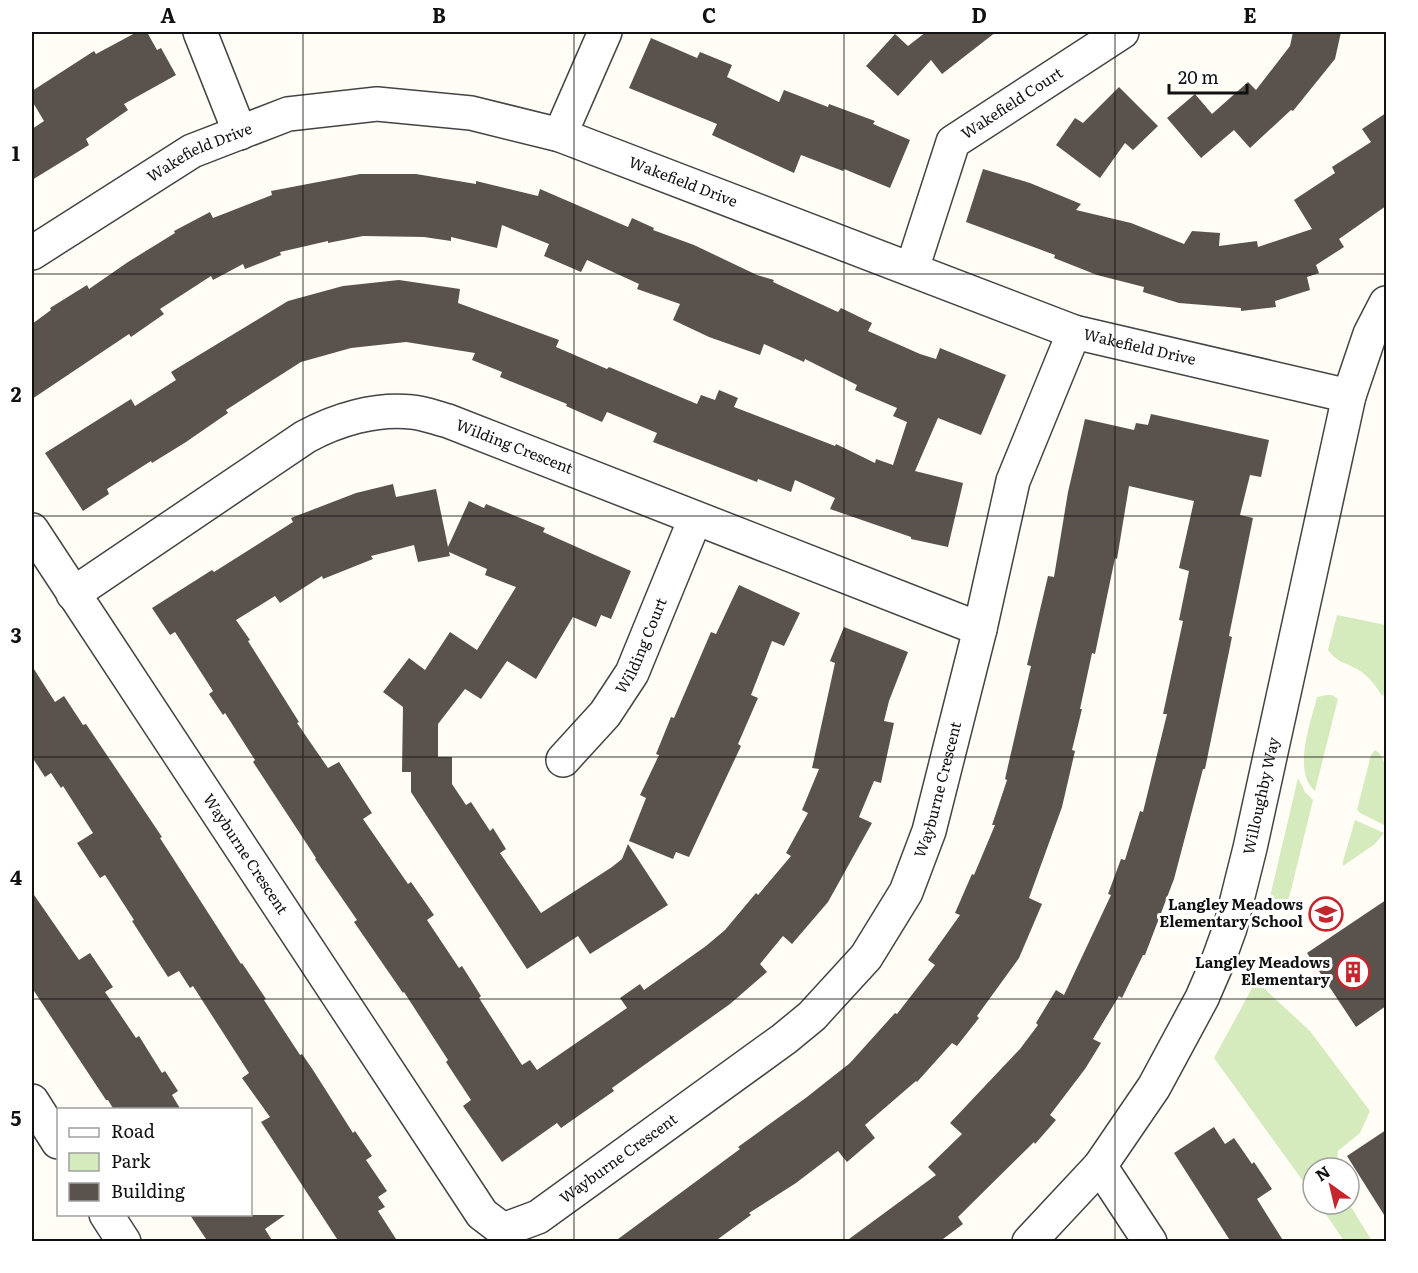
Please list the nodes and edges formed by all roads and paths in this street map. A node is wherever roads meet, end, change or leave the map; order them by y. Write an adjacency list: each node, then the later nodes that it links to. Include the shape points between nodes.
1 (200, 32): 4 (street)
2 (605, 32): 5 (street)
3 (1122, 32): 7 (street, Wakefield Court, via 953,142)
4 (240, 133): 5 (street, Wakefield Drive, via 288,114 377,104 471,113); 6 (street, Wakefield Drive, via 192,151)
5 (560, 135): 7 (street, Wakefield Drive)
6 (32, 253)
7 (912, 269): 9 (street, Wakefield Drive)
8 (1386, 303): 10 (street, Willoughby Way, via 1370,334)
9 (1074, 332): 10 (street, Wakefield Drive); 14 (street, Wayburne Crescent, via 1013,481)
10 (1348, 396): 18 (street, Willoughby Way, via 1251,848 1230,928 1202,998 1154,1087)
11 (695, 519): 13 (street, Wilding Crescent, via 448,421 413,412 380,413 324,427 304,437); 14 (street, Wilding Crescent); 15 (street, Wilding Court, via 632,674 605,714)
12 (32, 530): 13 (street, Wayburne Crescent)
13 (73, 594): 14 (street, Wayburne Crescent, via 482,1214 503,1230 538,1217 784,1040 812,1016 866,957 906,892 920,858)
14 (980, 629)
15 (563, 760)
16 (32, 1101): 17 (street)
17 (57, 1140)
18 (1100, 1166): 21 (street, Willoughby Way); 22 (street)
19 (107, 1216): 20 (street)
20 (124, 1242)
21 (1029, 1242)
22 (1150, 1242)

